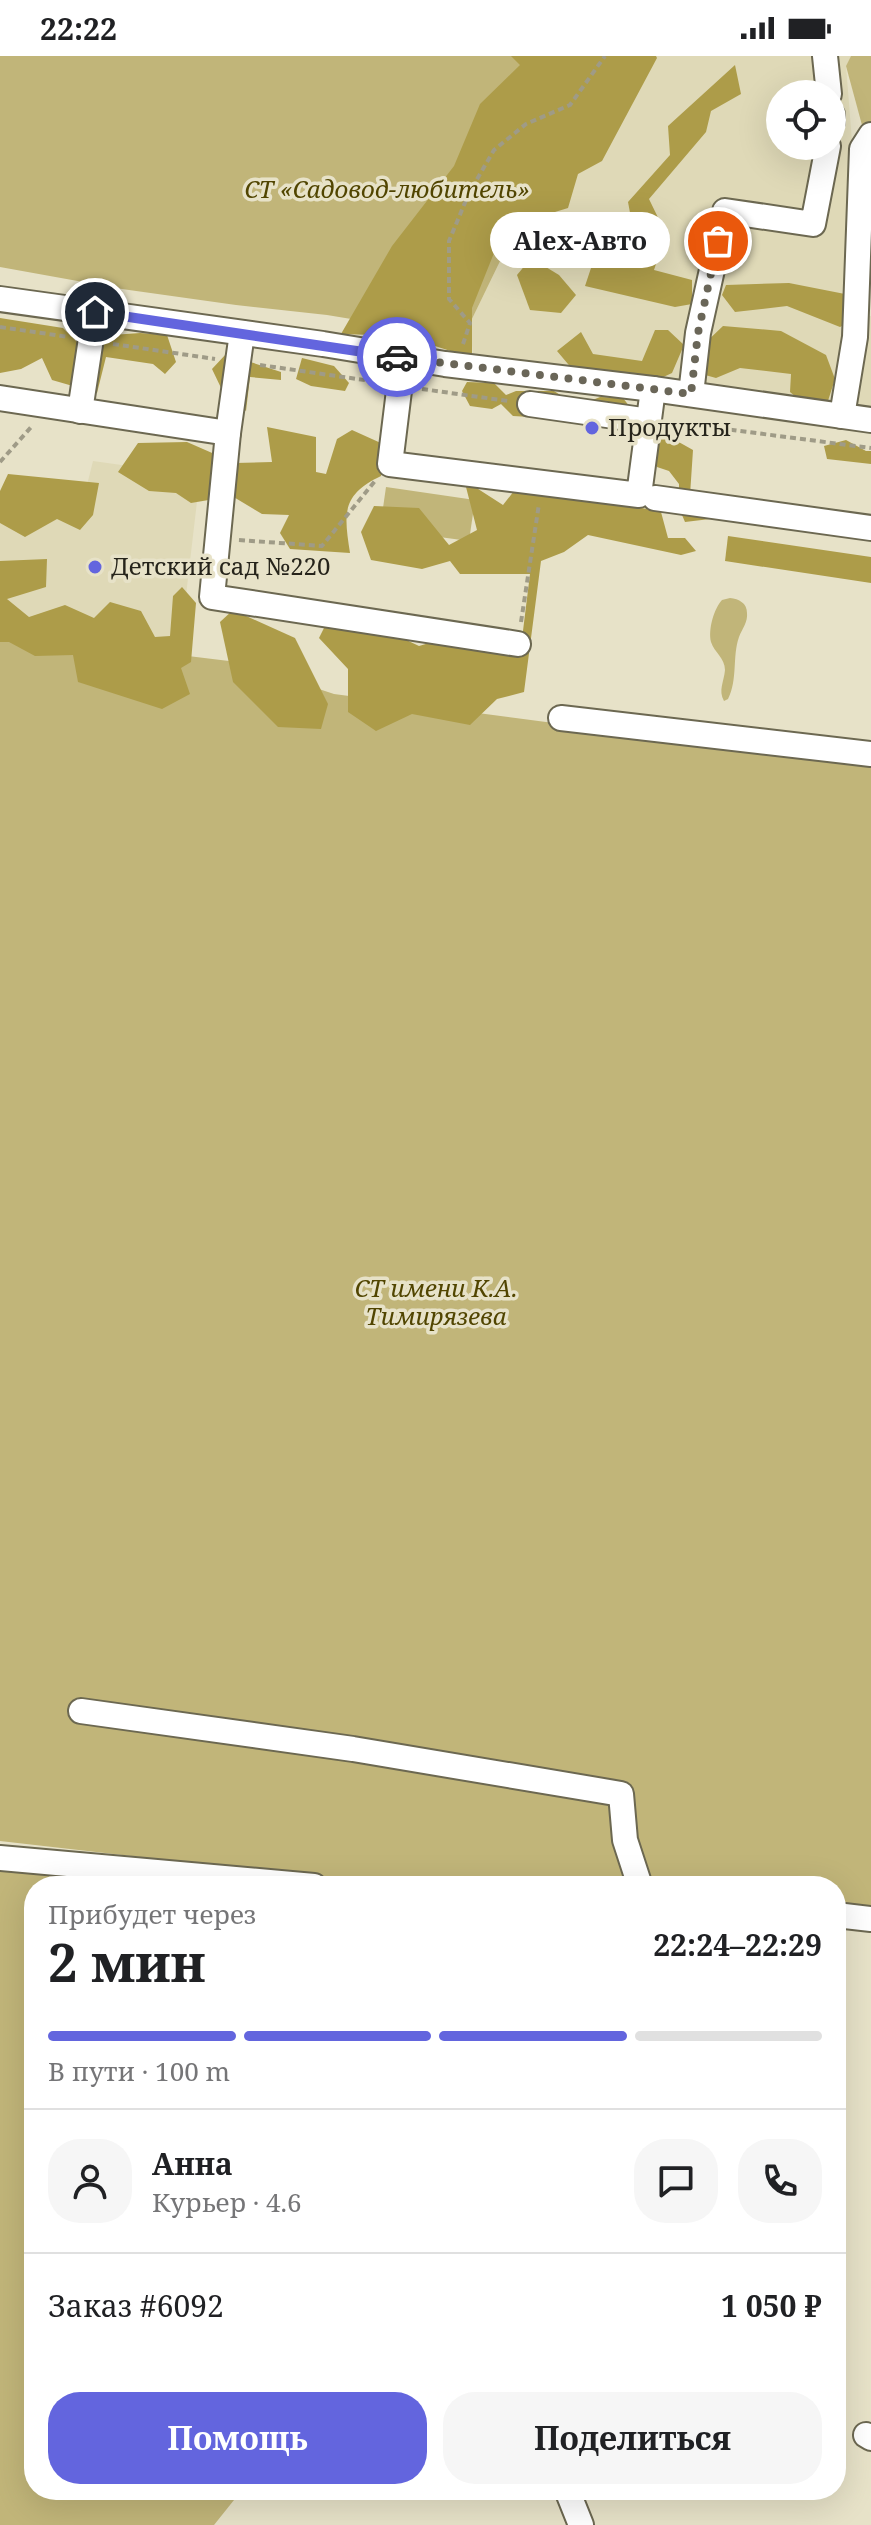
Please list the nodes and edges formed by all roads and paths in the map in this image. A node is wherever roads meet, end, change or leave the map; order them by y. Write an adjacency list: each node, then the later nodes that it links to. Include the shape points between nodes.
1 (605, 56): 11 (path, via 570,105 526,124 494,150 469,193 449,241 449,299 470,323)
2 (825, 56): 3 (street)
3 (828, 80)
4 (871, 135): 21 (street, via 862,149 855,337)
5 (825, 160): 16 (street, via 813,224 725,211 698,333)
6 (0, 299): 7 (street)
7 (95, 312): 9 (street); 10 (street)
8 (0, 327): 10 (path)
9 (242, 333): 12 (street); 13 (street)
10 (91, 340): 13 (path); 20 (street)
11 (460, 351)
12 (403, 358): 14 (street); 15 (street)
13 (238, 362): 14 (path); 25 (street)
14 (400, 385): 18 (path); 28 (street)
15 (653, 389): 16 (street); 23 (street)
16 (691, 394): 21 (street)
17 (0, 398): 19 (street)
18 (530, 404): 23 (street)
19 (50, 406): 20 (street); 27 (path)
20 (80, 411): 25 (street)
21 (842, 416): 22 (street)
22 (871, 420)
23 (649, 421): 29 (street, via 639,495)
24 (683, 423): 26 (path)
25 (228, 433): 33 (street, via 212,597)
26 (871, 448)
27 (0, 462)
28 (390, 464): 29 (street); 32 (path, via 322,546)
29 (542, 483): 33 (path)
30 (655, 498): 31 (street)
31 (871, 528)
32 (229, 539)
33 (518, 644)
34 (561, 718): 35 (street)
35 (871, 754)
36 (81, 1711): 39 (street, via 621,1794 625,1840)
37 (0, 1858): 38 (street)
38 (202, 1876)
39 (637, 1876)
40 (846, 1916): 41 (street)
41 (871, 1919)
42 (571, 2500): 43 (street)
43 (581, 2525)

